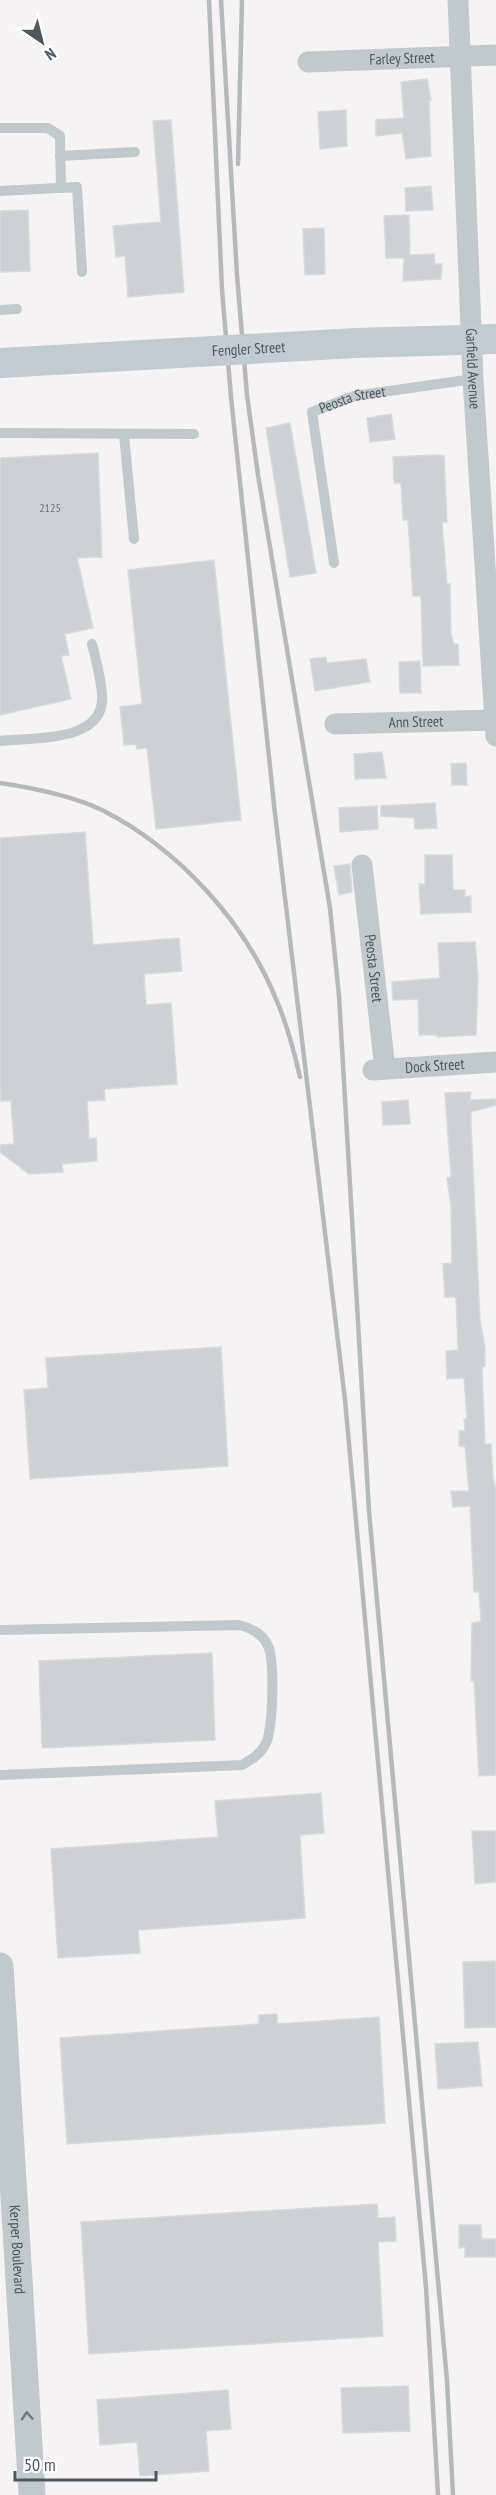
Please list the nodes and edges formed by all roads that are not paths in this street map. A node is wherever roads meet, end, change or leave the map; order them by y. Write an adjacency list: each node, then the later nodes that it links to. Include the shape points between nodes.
1 (458, 0): 3 (street, Garfield Avenue)
2 (496, 55): 3 (street, Farley Street)
3 (461, 56): 4 (street, Farley Street); 13 (street, Garfield Avenue)
4 (308, 62)
5 (0, 128): 7 (lane, via 48,128 60,136)
6 (135, 152): 7 (lane)
7 (60, 156): 8 (lane)
8 (61, 188): 9 (lane); 10 (lane, via 77,187)
9 (0, 191)
10 (82, 272)
11 (17, 309): 12 (lane)
12 (0, 310)
13 (485, 340): 14 (main road, Fengler Street, bridge, via 356,343); 15 (street, Garfield Avenue)
14 (0, 363)
15 (473, 379): 20 (lane, Peosta Street, via 354,396 312,412); 22 (street, Garfield Avenue)
16 (0, 433): 18 (lane)
17 (194, 434): 18 (lane)
18 (124, 435): 19 (lane)
19 (134, 539)
20 (334, 563)
21 (92, 644): 25 (lane, via 103,696 92,725 77,732)
22 (496, 720): 23 (street, Ann Street); 24 (street, Garfield Avenue)
23 (335, 724)
24 (496, 736)
25 (0, 741)
26 (362, 865): 28 (street, Peosta Street)
27 (496, 1062): 28 (street, Dock Street)
28 (379, 1070)
29 (0, 1630): 30 (lane, via 239,1625 259,1634 268,1645 272,1660 269,1734 257,1756 242,1765)
30 (0, 1775)
31 (0, 1967): 32 (street, Kerper Boulevard)
32 (6, 2178): 33 (street, Kerper Boulevard, one-way to 32)
33 (32, 2495)

